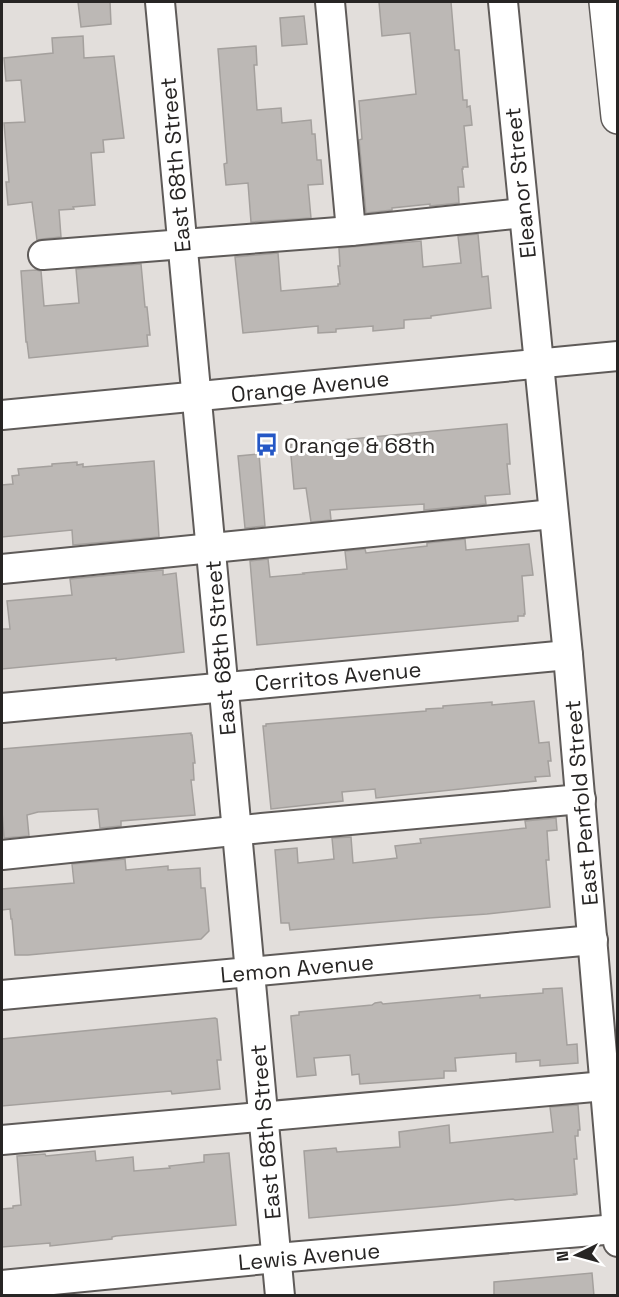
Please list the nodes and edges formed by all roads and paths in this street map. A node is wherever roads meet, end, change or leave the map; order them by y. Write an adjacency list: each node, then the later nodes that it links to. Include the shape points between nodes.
1 (160, 2): 8 (street, East 68th Street)
2 (330, 2): 7 (street)
3 (503, 2): 6 (street, Eleanor Street)
4 (606, 2): 5 (highway)
5 (618, 117)
6 (523, 213): 7 (street); 11 (street, Eleanor Street)
7 (351, 231): 8 (street)
8 (182, 244): 9 (street); 12 (street, East 68th Street)
9 (43, 255)
10 (618, 356): 11 (street, Orange Avenue)
11 (538, 364): 12 (street, Orange Avenue); 14 (street, East Penfold Street)
12 (197, 397): 13 (street, Orange Avenue); 15 (street, East 68th Street)
13 (2, 415)
14 (553, 514): 15 (street); 17 (street, East Penfold Street)
15 (211, 548): 16 (street); 18 (street, East 68th Street)
16 (2, 569)
17 (568, 655): 18 (street, Cerritos Avenue); 20 (street, East Penfold Street)
18 (224, 686): 19 (street, Cerritos Avenue); 21 (street, East 68th Street)
19 (2, 708)
20 (580, 799): 21 (street); 23 (street, East Penfold Street)
21 (237, 831): 22 (street); 24 (street, East 68th Street)
22 (2, 855)
23 (593, 940): 24 (street, Lemon Avenue); 26 (street, East Penfold Street)
24 (250, 972): 25 (street, Lemon Avenue); 27 (street, East 68th Street)
25 (2, 995)
26 (604, 1086): 27 (street); 29 (street, East Penfold Street)
27 (264, 1118): 28 (street); 30 (street, East 68th Street)
28 (2, 1140)
29 (617, 1235): 30 (street, Lewis Avenue)
30 (277, 1258): 31 (street, Lewis Avenue); 32 (street, East 68th Street)
31 (2, 1285)
32 (280, 1296)

